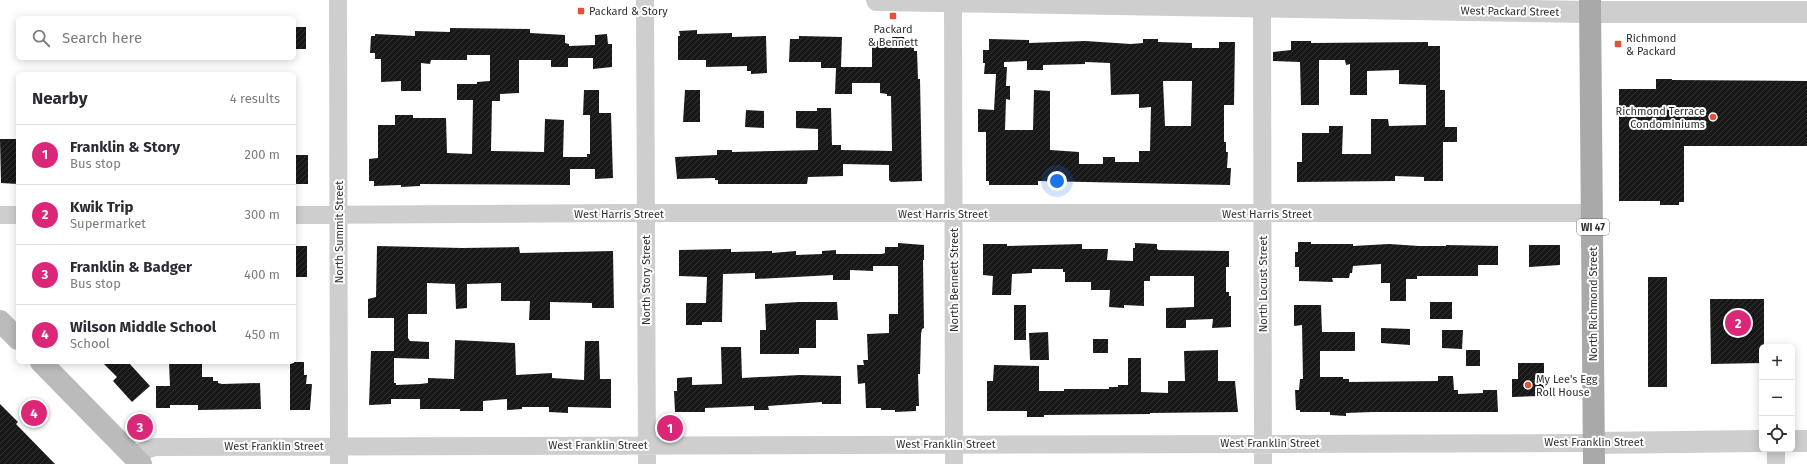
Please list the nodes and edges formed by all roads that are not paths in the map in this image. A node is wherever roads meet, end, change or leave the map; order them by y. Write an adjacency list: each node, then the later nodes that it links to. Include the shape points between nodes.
1 (338, 0): 15 (street, North Summit Street)
2 (645, 0): 9 (street, North Story Street)
3 (877, 0): 4 (street, West Packard Street)
4 (953, 0): 6 (street, West Packard Street); 10 (street, North Bennett Street)
5 (1590, 6): 6 (street, West Packard Street); 7 (street, West Packard Street); 8 (main road, North Richmond Street / WI 47)
6 (1262, 7): 11 (street, North Locust Street)
7 (1807, 12)
8 (1593, 213): 11 (street, West Harris Street); 23 (main road, North Richmond Street / WI 47)
9 (646, 214): 10 (street, West Harris Street); 15 (street, West Harris Street); 25 (street, North Story Street)
10 (954, 214): 11 (street, West Harris Street); 24 (street, North Bennett Street)
11 (1263, 214): 22 (street, North Locust Street)
12 (0, 215): 13 (street)
13 (16, 215)
14 (296, 215): 15 (street, West Harris Street)
15 (339, 215): 26 (street, North Summit Street)
16 (0, 321): 17 (main road)
17 (16, 337)
18 (43, 364): 28 (main road)
19 (1759, 441): 23 (street, West Franklin Street)
20 (1795, 441): 21 (street)
21 (1807, 441)
22 (1263, 443): 23 (street, West Franklin Street); 24 (street, West Franklin Street); 32 (street, North Locust Street)
23 (1594, 443): 33 (main road, North Richmond Street / WI 47)
24 (954, 444): 25 (street, West Franklin Street); 31 (street, North Bennett Street)
25 (647, 445): 26 (street, West Franklin Street); 30 (street, North Story Street)
26 (339, 446): 28 (street, West Franklin Street, via 155,446); 29 (street, North Summit Street)
27 (1776, 452): 34 (street)
28 (137, 459)
29 (339, 464)
30 (647, 464)
31 (954, 464)
32 (1263, 464)
33 (1594, 464)
34 (1776, 464)

